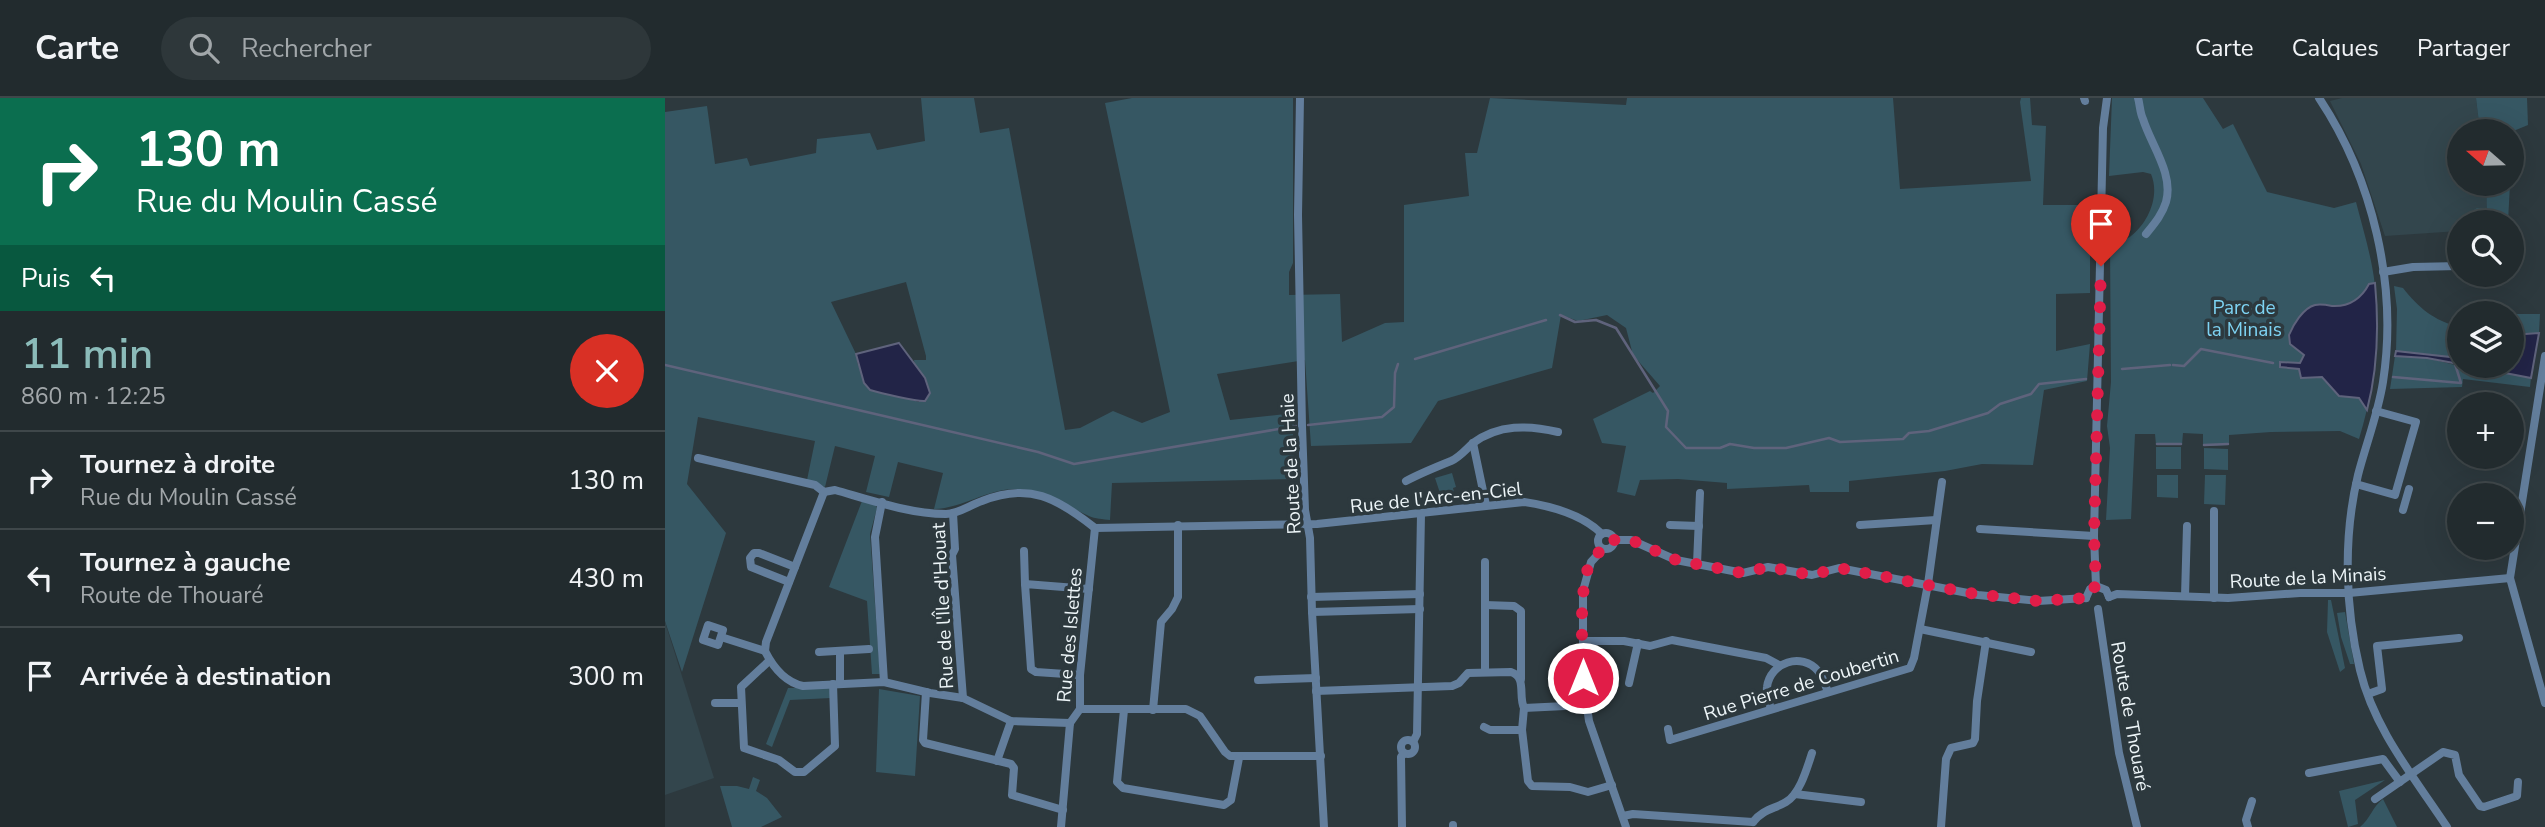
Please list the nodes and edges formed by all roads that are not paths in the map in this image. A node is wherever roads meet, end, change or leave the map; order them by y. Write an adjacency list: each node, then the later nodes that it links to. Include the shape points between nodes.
1 (1300, 98): 29 (street, Route de la Haie, via 1300,341)
2 (2107, 98): 38 (street)
3 (2138, 98): 5 (street, via 2168,190 2159,218)
4 (2319, 98): 7 (street, via 2364,192)
5 (2146, 234)
6 (2447, 266): 7 (street)
7 (2383, 272): 10 (street, via 2388,330)
8 (2545, 356): 9 (street)
9 (2542, 397): 45 (street)
10 (2376, 411): 16 (street); 20 (street, via 2416,422)
11 (1558, 432): 12 (street, via 1507,428)
12 (1473, 443): 14 (street, via 1451,461); 23 (street)
13 (698, 457): 18 (street, via 815,485)
14 (1406, 481)
15 (1942, 482): 28 (street, Rue Pierre de Coubertin)
16 (2356, 484): 20 (street); 51 (street, via 2350,519)
17 (2409, 489): 21 (street)
18 (824, 492): 22 (street); 44 (street)
19 (1700, 493): 33 (street)
20 (2395, 495): 21 (street)
21 (2406, 498): 24 (street)
22 (882, 502): 26 (street, via 927,513); 80 (street, via 875,537)
23 (1486, 505): 27 (street, Rue de l'Arc-en-Ciel); 37 (street, Rue de l'Arc-en-Ciel, via 1543,505 1590,522)
24 (2403, 510)
25 (2214, 511): 57 (street)
26 (953, 513): 35 (street, via 1013,492 1033,493 1059,501); 88 (street, Rue de l'Île d'Houat)
27 (1421, 514): 29 (street, Rue de l'Arc-en-Ciel); 52 (street)
28 (1936, 520): 32 (street); 48 (street, Rue Pierre de Coubertin)
29 (1307, 524): 30 (street, Rue de l'Arc-en-Ciel); 53 (street, Route de la Haie)
30 (1178, 525): 35 (street, Rue de l'Arc-en-Ciel); 97 (street, via 1178,597 1161,622)
31 (1670, 525): 33 (street)
32 (1860, 525)
33 (1699, 526): 43 (street)
34 (2186, 526): 55 (street)
35 (1095, 528): 50 (street, Rue des Islettes)
36 (1980, 529): 38 (street)
37 (1602, 534): 39 (street, via 1610,534); 40 (street, via 1598,543)
38 (2094, 536): 49 (street)
39 (1614, 540): 40 (street, via 1611,547); 43 (street, via 1631,540)
40 (1603, 549): 65 (street, via 1594,557 1583,591)
41 (1024, 551): 47 (street)
42 (1485, 562): 58 (street)
43 (1697, 564): 48 (street, via 1743,573 1768,567 1812,575 1839,568)
44 (796, 567): 46 (street); 46 (street, via 759,553 750,558 751,567)
45 (2510, 578): 51 (street, Route de la Minais); 91 (street)
46 (789, 582): 69 (street)
47 (1025, 584): 50 (street); 76 (street, via 1031,669)
48 (1928, 584): 56 (street, via 2038,601); 62 (street, Rue Pierre de Coubertin)
49 (2096, 586): 54 (street); 56 (street)
50 (1089, 589): 76 (street, Rue des Islettes)
51 (2349, 593): 57 (street, Route de la Minais); 87 (street)
52 (1420, 594): 53 (street); 59 (street)
53 (1311, 597): 61 (street, Route de la Haie)
54 (2109, 597): 55 (street, Route de la Minais); 60 (street)
55 (2185, 597): 57 (street, Route de la Minais)
56 (2086, 598): 60 (street)
57 (2214, 598)
58 (1485, 606): 75 (street); 78 (street, via 1514,606 1521,611)
59 (1420, 609): 61 (street); 83 (street)
60 (2098, 609): 124 (street, Route de Thouaré, via 2119,753)
61 (1312, 612): 77 (street, Route de la Haie)
62 (1920, 629): 66 (street); 86 (street, Rue Pierre de Coubertin, via 1908,670)
63 (721, 637): 69 (street)
64 (2459, 638): 87 (street, via 2377,646 2382,689)
65 (1583, 641): 67 (street); 92 (street)
66 (1986, 641): 72 (street); 123 (street, via 1975,739 1951,748)
67 (1638, 643): 74 (street, via 1650,646 1672,640 1766,659); 82 (street)
68 (869, 649): 70 (street)
69 (765, 651): 73 (street)
70 (840, 651): 71 (street); 81 (street)
71 (819, 652)
72 (2031, 652)
73 (769, 661): 81 (street, via 793,684); 89 (street, via 741,687)
74 (1779, 666): 86 (street, via 1792,661 1813,666); 95 (street, via 1767,687)
75 (1485, 671): 78 (street, via 1511,672); 83 (street, via 1468,673 1452,686)
76 (1080, 675): 94 (street, Rue des Islettes)
77 (1316, 678): 79 (street); 84 (street, Route de la Haie)
78 (1521, 679): 93 (street)
79 (1258, 680)
80 (884, 682): 81 (street); 85 (street)
81 (837, 683): 89 (street, via 835,746 804,772 744,748)
82 (1629, 684)
83 (1419, 686): 84 (street); 121 (street, via 1417,734 1401,749)
84 (1316, 691): 104 (street, Route de la Haie)
85 (926, 692): 88 (street); 106 (street, via 925,743)
86 (1828, 692): 95 (street, Rue Pierre de Coubertin)
87 (2368, 694): 108 (street, via 2385,734)
88 (963, 698): 98 (street)
89 (741, 702): 90 (street)
90 (715, 703)
91 (2545, 703)
92 (1586, 705): 93 (street); 111 (street)
93 (1524, 708): 102 (street)
94 (1080, 709): 96 (street); 99 (street, Rue des Islettes)
95 (1771, 709): 101 (street, Rue Pierre de Coubertin, via 1670,740)
96 (1124, 710): 97 (street); 105 (street, via 1117,782 1123,788 1224,805 1231,800)
97 (1153, 710): 105 (street, via 1193,712 1225,752)
98 (1011, 721): 99 (street); 106 (street)
99 (1070, 723): 116 (street, Rue des Islettes)
100 (1484, 727): 102 (street)
101 (1668, 729)
102 (1522, 730): 111 (street, via 1532,786 1588,792)
103 (1812, 754): 112 (street)
104 (1321, 756): 105 (street); 120 (street, Route de la Haie)
105 (1239, 758)
106 (997, 761): 116 (street, via 1014,768 1012,792 1016,798)
107 (2309, 773): 109 (street, via 2383,759)
108 (2412, 774): 109 (street); 110 (street, via 2443,752 2455,755 2459,775 2484,807 2517,796); 126 (street)
109 (2400, 782): 113 (street)
110 (2518, 782)
111 (1612, 785): 117 (street)
112 (1795, 794): 115 (street); 118 (street, via 1758,815)
113 (2375, 799)
114 (2252, 801): 125 (street)
115 (1861, 802)
116 (1063, 810): 119 (street, Rue des Islettes)
117 (1623, 816): 118 (street); 122 (street)
118 (1753, 824)
119 (1062, 827)
120 (1324, 827)
121 (1402, 827)
122 (1626, 827)
123 (1941, 827)
124 (2137, 827)
125 (2248, 827)
126 (2447, 827)

